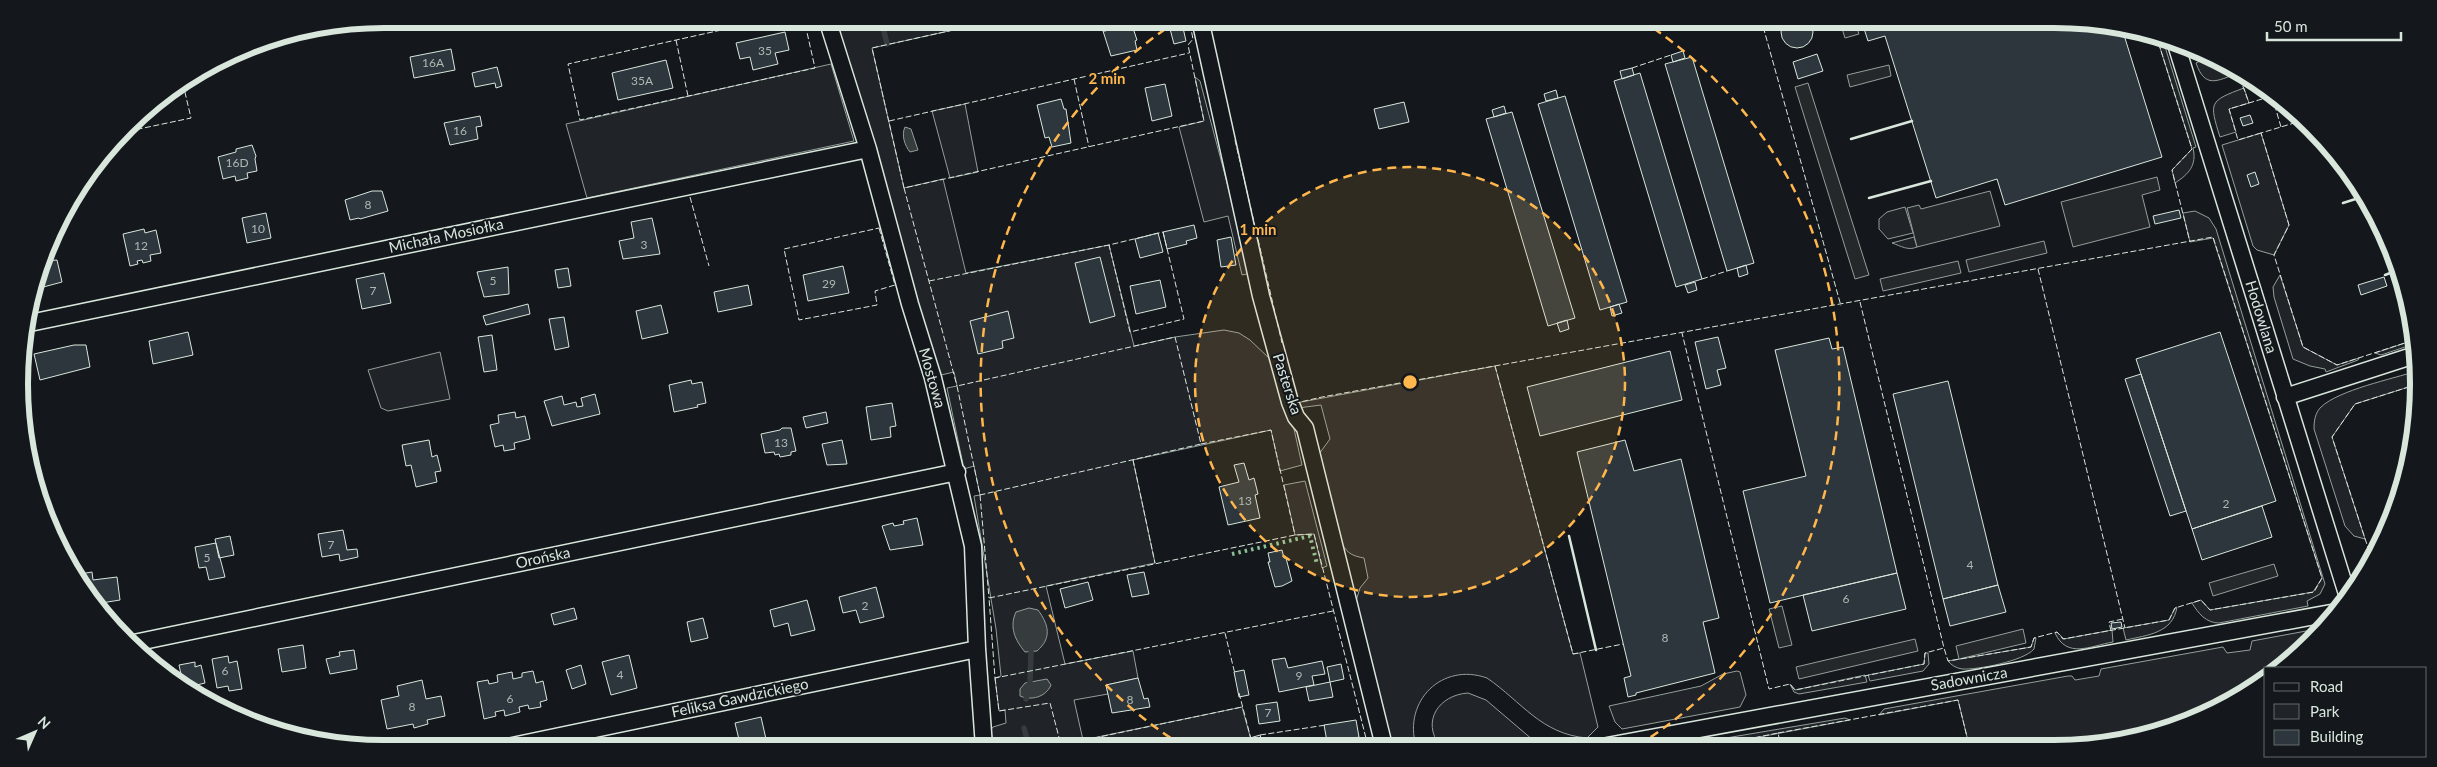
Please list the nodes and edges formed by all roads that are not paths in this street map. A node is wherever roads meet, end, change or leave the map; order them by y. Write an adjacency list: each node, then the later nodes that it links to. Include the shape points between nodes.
1 (830, 28): 4 (street, Mostowa)
2 (1202, 28): 15 (street, Pasterska, via 1261,296 1290,402 1305,428)
3 (2177, 50): 7 (street, Hodowlana)
4 (868, 149): 5 (street, Michała Mosiołka); 8 (street, Mostowa)
5 (33, 323)
6 (2409, 357): 7 (street)
7 (2285, 397): 9 (street, Hodowlana)
8 (957, 472): 11 (street, Orońska); 12 (street, Mostowa, via 974,546)
9 (2345, 588)
10 (2324, 614): 16 (street, Sadownicza)
11 (139, 642)
12 (977, 649): 13 (street, Feliksa Gawdzickiego); 14 (street, Mostowa)
13 (540, 740)
14 (984, 740)
15 (1383, 740)
16 (1640, 740)

